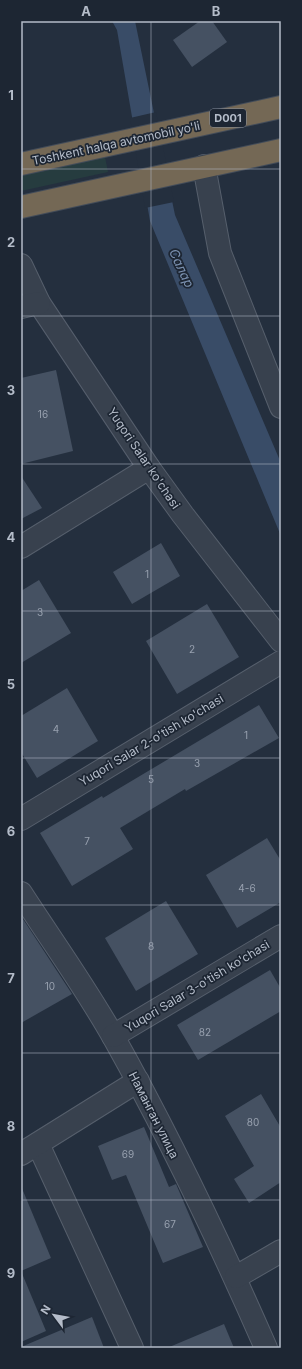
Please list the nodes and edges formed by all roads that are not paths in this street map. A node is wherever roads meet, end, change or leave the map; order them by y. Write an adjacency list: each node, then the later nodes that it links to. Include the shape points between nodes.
1 (281, 107): 3 (highway, Toshkent halqa avtomobil yo'li / D001)
2 (281, 150): 4 (highway)
3 (21, 164)
4 (194, 169): 5 (highway); 8 (street, via 220,253)
5 (21, 207)
6 (21, 266): 7 (street, Yuqori Salar ko'chasi)
7 (30, 305): 9 (street, Yuqori Salar ko'chasi)
8 (281, 406)
9 (149, 468): 10 (street); 11 (street, Yuqori Salar ko'chasi)
10 (21, 547)
11 (281, 641)
12 (281, 662): 13 (street, Yuqori Salar 2-o'tish ko'chasi)
13 (21, 819)
14 (21, 893): 16 (street, Наманган улица)
15 (281, 936): 16 (street, Yuqori Salar 3-o'tish ko'chasi)
16 (113, 1036): 17 (street, Наманган улица)
17 (138, 1081): 18 (street); 20 (street, Наманган улица)
18 (30, 1149): 21 (street)
19 (281, 1251): 20 (street)
20 (236, 1277): 22 (street, Наманган улица)
21 (132, 1348)
22 (266, 1348)

